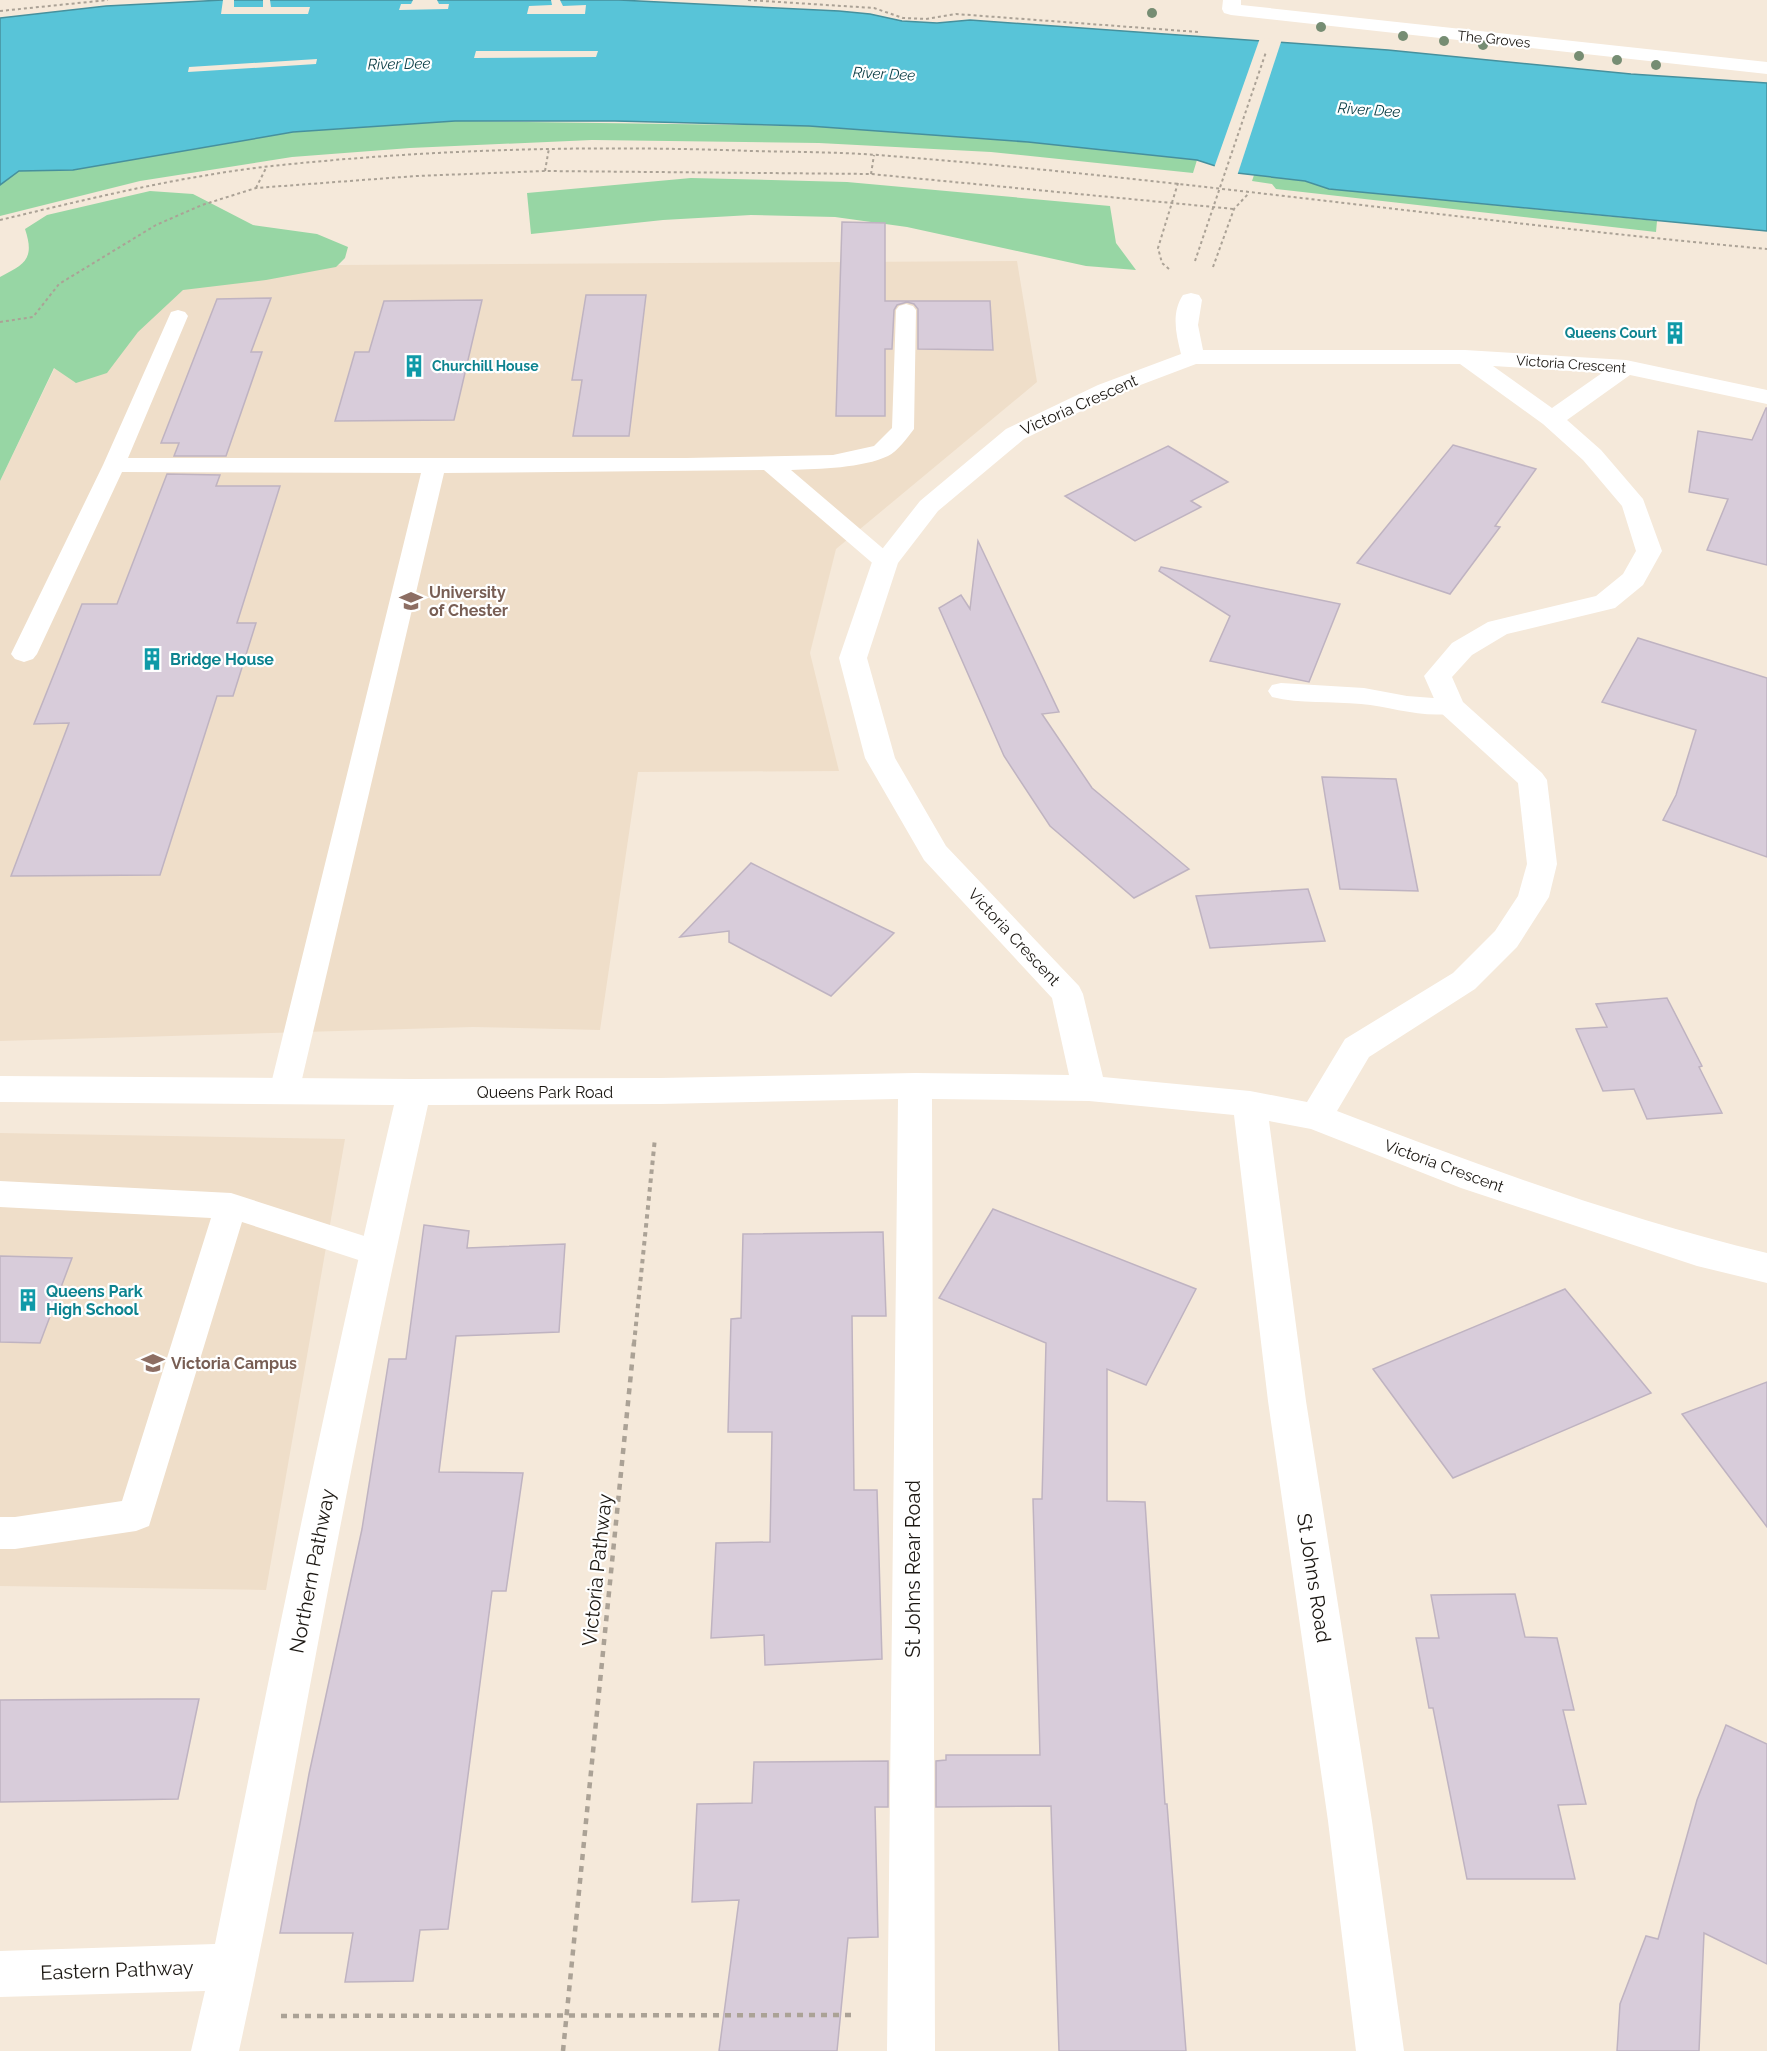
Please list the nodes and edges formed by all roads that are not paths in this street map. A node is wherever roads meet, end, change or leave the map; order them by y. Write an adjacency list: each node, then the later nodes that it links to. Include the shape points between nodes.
1 (1232, 0): 2 (street, The Groves, via 1231,9)
2 (1767, 68)
3 (1191, 300): 6 (street, via 1186,325)
4 (906, 310): 11 (lane, via 903,429 882,451 833,462)
5 (178, 316): 12 (lane)
6 (1193, 357): 7 (street, Victoria Crescent); 14 (street, Victoria Crescent, via 1106,390 1015,434 929,506)
7 (1465, 357): 8 (street, Victoria Crescent); 10 (street)
8 (1626, 367): 9 (street, Victoria Crescent); 10 (street)
9 (1767, 397)
10 (1552, 419): 17 (street, via 1592,455 1634,504 1648,551 1634,579 1605,602 1498,628 1462,649 1438,676)
11 (769, 463): 13 (lane); 14 (lane)
12 (114, 465): 13 (lane); 15 (lane)
13 (434, 466): 21 (lane)
14 (885, 562): 19 (street, Victoria Crescent, via 853,658 880,758 934,853 1067,994)
15 (24, 654)
16 (1281, 691): 17 (lane)
17 (1450, 706): 24 (street, via 1532,780 1542,864 1533,897 1506,939 1464,981 1357,1048)
18 (915, 1086): 19 (street, Queens Park Road); 22 (street, Queens Park Road); 32 (street, St Johns Rear Road)
19 (1089, 1088): 23 (street, Victoria Crescent)
20 (0, 1089): 21 (street, Queens Park Road)
21 (284, 1092): 22 (street, Queens Park Road)
22 (414, 1092): 27 (street, Northern Pathway)
23 (1250, 1104): 24 (street, Victoria Crescent); 34 (street, St Johns Road, via 1287,1401)
24 (1316, 1117): 28 (street, Victoria Crescent, via 1473,1178 1697,1251)
25 (0, 1194): 26 (lane)
26 (231, 1206): 27 (lane); 29 (lane, via 135,1515)
27 (377, 1253): 30 (street, Northern Pathway)
28 (1767, 1268)
29 (0, 1533)
30 (234, 1967): 31 (street, Eastern Pathway); 33 (street, Northern Pathway)
31 (0, 1974)
32 (910, 2033)
33 (219, 2034)
34 (1380, 2051)

